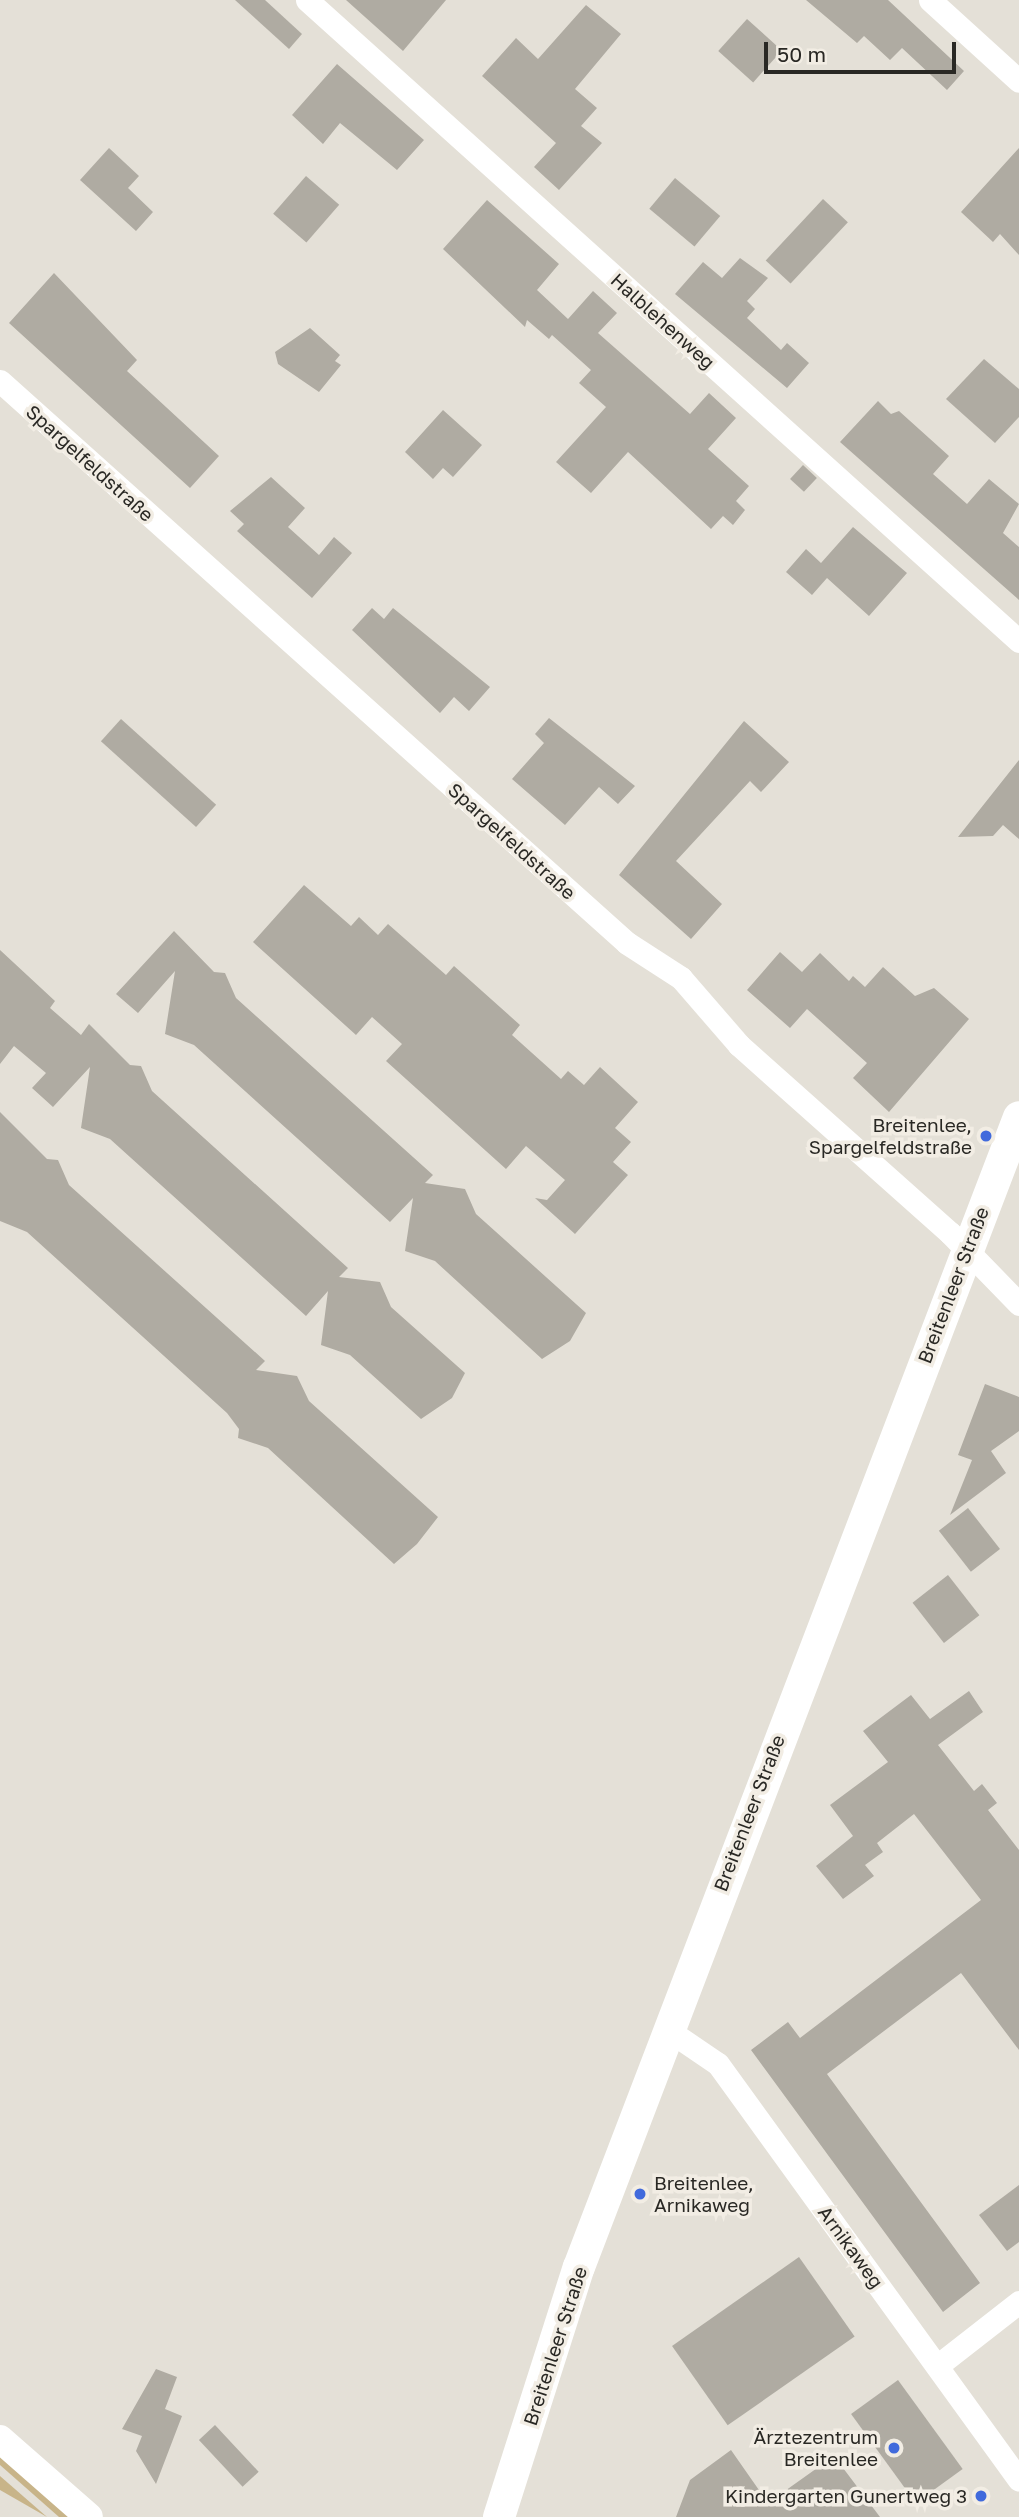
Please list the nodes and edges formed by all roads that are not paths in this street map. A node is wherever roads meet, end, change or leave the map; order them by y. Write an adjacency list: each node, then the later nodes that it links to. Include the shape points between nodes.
1 (307, 0): 5 (street, Halblehenweg)
2 (930, 0): 3 (street)
3 (1019, 80)
4 (0, 381): 7 (street, Spargelfeldstraße, via 627,943 681,978 739,1045)
5 (1019, 641)
6 (1019, 1117): 7 (main road, Breitenleer Straße)
7 (968, 1249): 8 (street, Spargelfeldstraße); 9 (main road, Breitenleer Straße)
8 (1019, 1304)
9 (668, 2031): 11 (street, Arnikaweg, via 718,2064); 15 (main road, Breitenleer Straße, via 579,2267)
10 (1019, 2302): 11 (street)
11 (937, 2366): 13 (street, Arnikaweg)
12 (0, 2439): 14 (street)
13 (1019, 2480)
14 (89, 2517)
15 (499, 2517)

